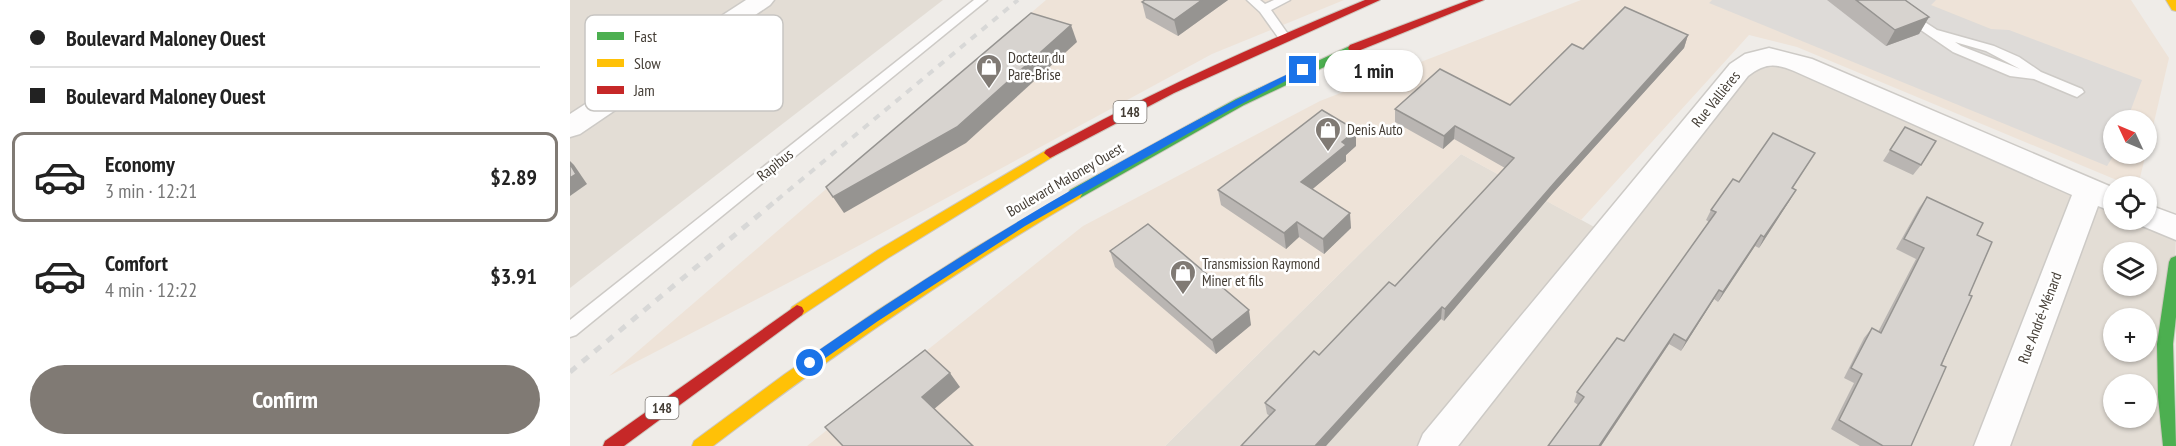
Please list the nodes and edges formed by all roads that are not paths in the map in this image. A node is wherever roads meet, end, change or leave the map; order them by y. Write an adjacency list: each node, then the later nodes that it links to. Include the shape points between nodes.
1 (762, 0): 11 (street)
2 (981, 0): 20 (lane, Rapibus)
3 (1253, 0): 10 (lane)
4 (1284, 0): 10 (lane)
5 (1375, 0): 12 (main road, Boulevard Maloney Ouest / 148)
6 (1479, 0): 22 (main road, Boulevard Maloney Ouest, via 1303,70 1121,166 1022,223 874,318)
7 (1883, 0): 13 (lane, via 1957,50)
8 (2170, 0): 9 (main road)
9 (2176, 8)
10 (1263, 9): 12 (lane)
11 (739, 15)
12 (1284, 37): 21 (main road, Boulevard Maloney Ouest / 148, via 1112,121 895,245 772,328)
13 (2077, 92)
14 (594, 111): 15 (street)
15 (570, 127)
16 (2101, 195): 23 (street, Rue Vallières, via 1803,65 1760,56 1739,70); 24 (street, Rue André-Ménard)
17 (2157, 220): 18 (street)
18 (2176, 228)
19 (2176, 262): 25 (main road, via 2165,344)
20 (570, 330)
21 (611, 446)
22 (700, 446)
23 (1436, 446)
24 (1992, 446)
25 (2171, 446)

